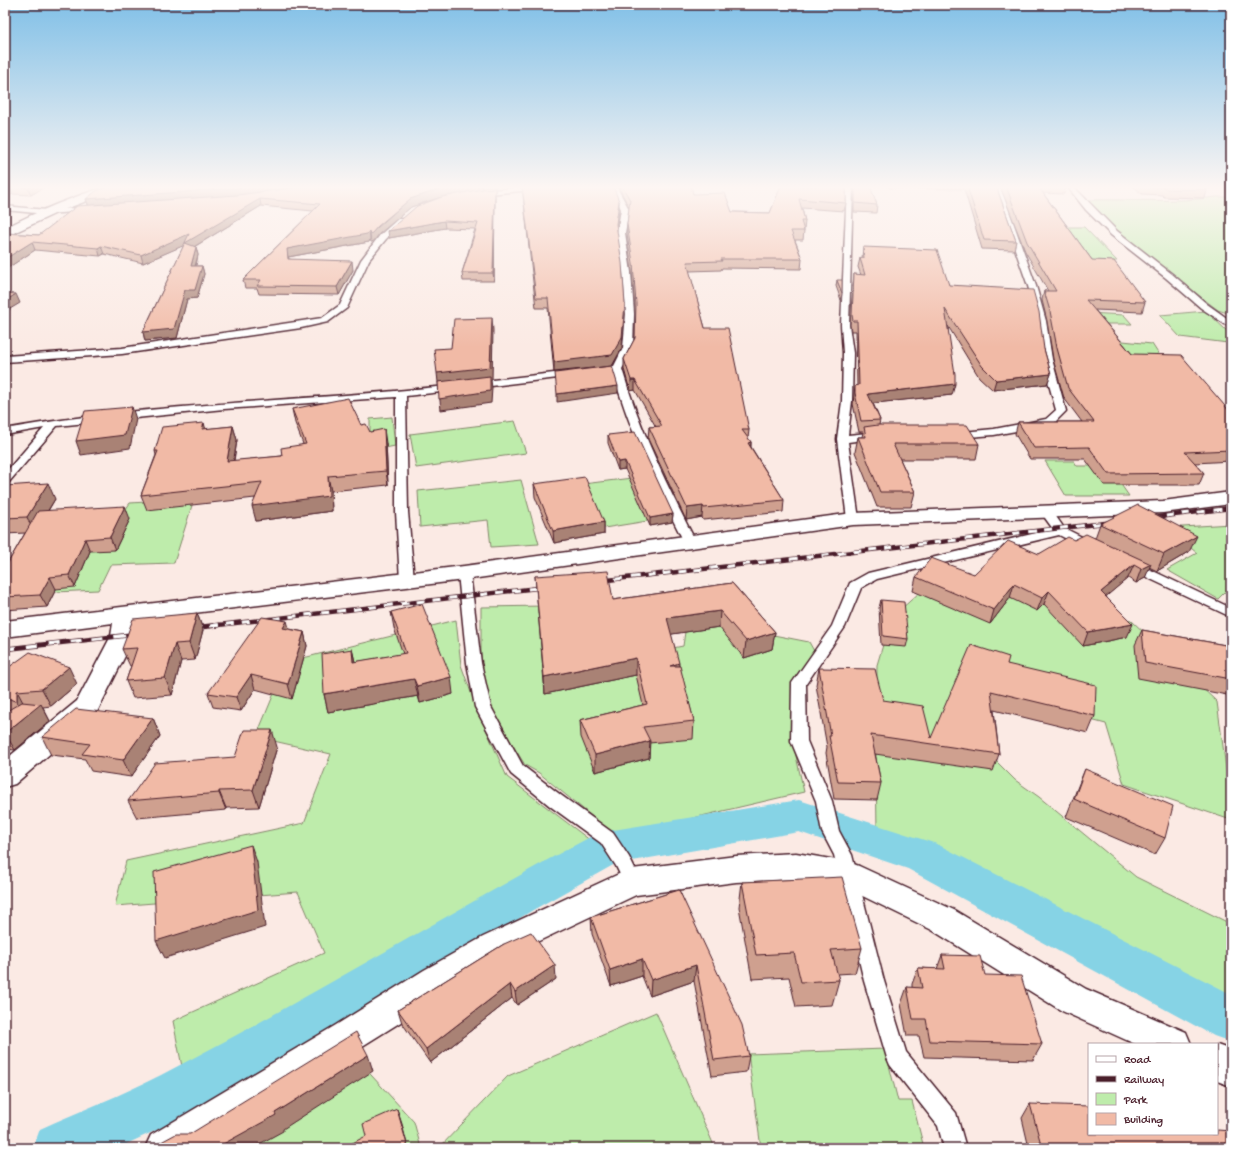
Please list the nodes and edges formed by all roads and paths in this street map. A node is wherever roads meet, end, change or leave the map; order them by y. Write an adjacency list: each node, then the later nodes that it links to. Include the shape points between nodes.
1 (381, 240): 7 (lane, via 365,260 344,306 325,320 122,351)
2 (622, 240): 8 (lane, via 630,314 628,348)
3 (848, 240): 14 (lane, via 845,325 848,353)
4 (1016, 240): 13 (lane, via 1042,321 1047,359 1061,411 1049,422 994,432)
5 (1122, 240): 6 (lane)
6 (1231, 325)
7 (5, 359)
8 (617, 369): 9 (lane); 20 (lane, via 626,401 652,467)
9 (401, 394): 10 (lane, via 224,406); 24 (lane, via 402,512)
10 (54, 423): 11 (lane); 15 (lane)
11 (5, 432)
12 (891, 435): 14 (lane)
13 (945, 435)
14 (842, 439): 18 (lane)
15 (5, 480)
16 (1231, 498): 17 (street, via 1163,507)
17 (1046, 511): 18 (street); 19 (lane)
18 (853, 519): 20 (street)
19 (1060, 531): 21 (lane); 30 (lane, via 873,576 855,586 838,627 799,683 799,741 824,801 831,832 843,854)
20 (690, 542): 23 (street)
21 (1105, 553)
22 (1119, 559): 25 (lane)
23 (464, 573): 24 (street); 29 (lane, via 474,663 486,713 518,770 607,838)
24 (407, 580): 26 (street)
25 (1231, 613)
26 (126, 615): 27 (street); 28 (street, via 123,636 87,707)
27 (5, 629)
28 (5, 776)
29 (628, 872): 30 (street, via 796,866); 34 (street, via 494,946)
30 (848, 875): 31 (street, via 943,920 1074,1000); 35 (lane, via 874,982 897,1058 948,1121)
31 (1172, 1043)
32 (1218, 1063): 33 (street)
33 (1231, 1068)
34 (164, 1148)
35 (955, 1148)

